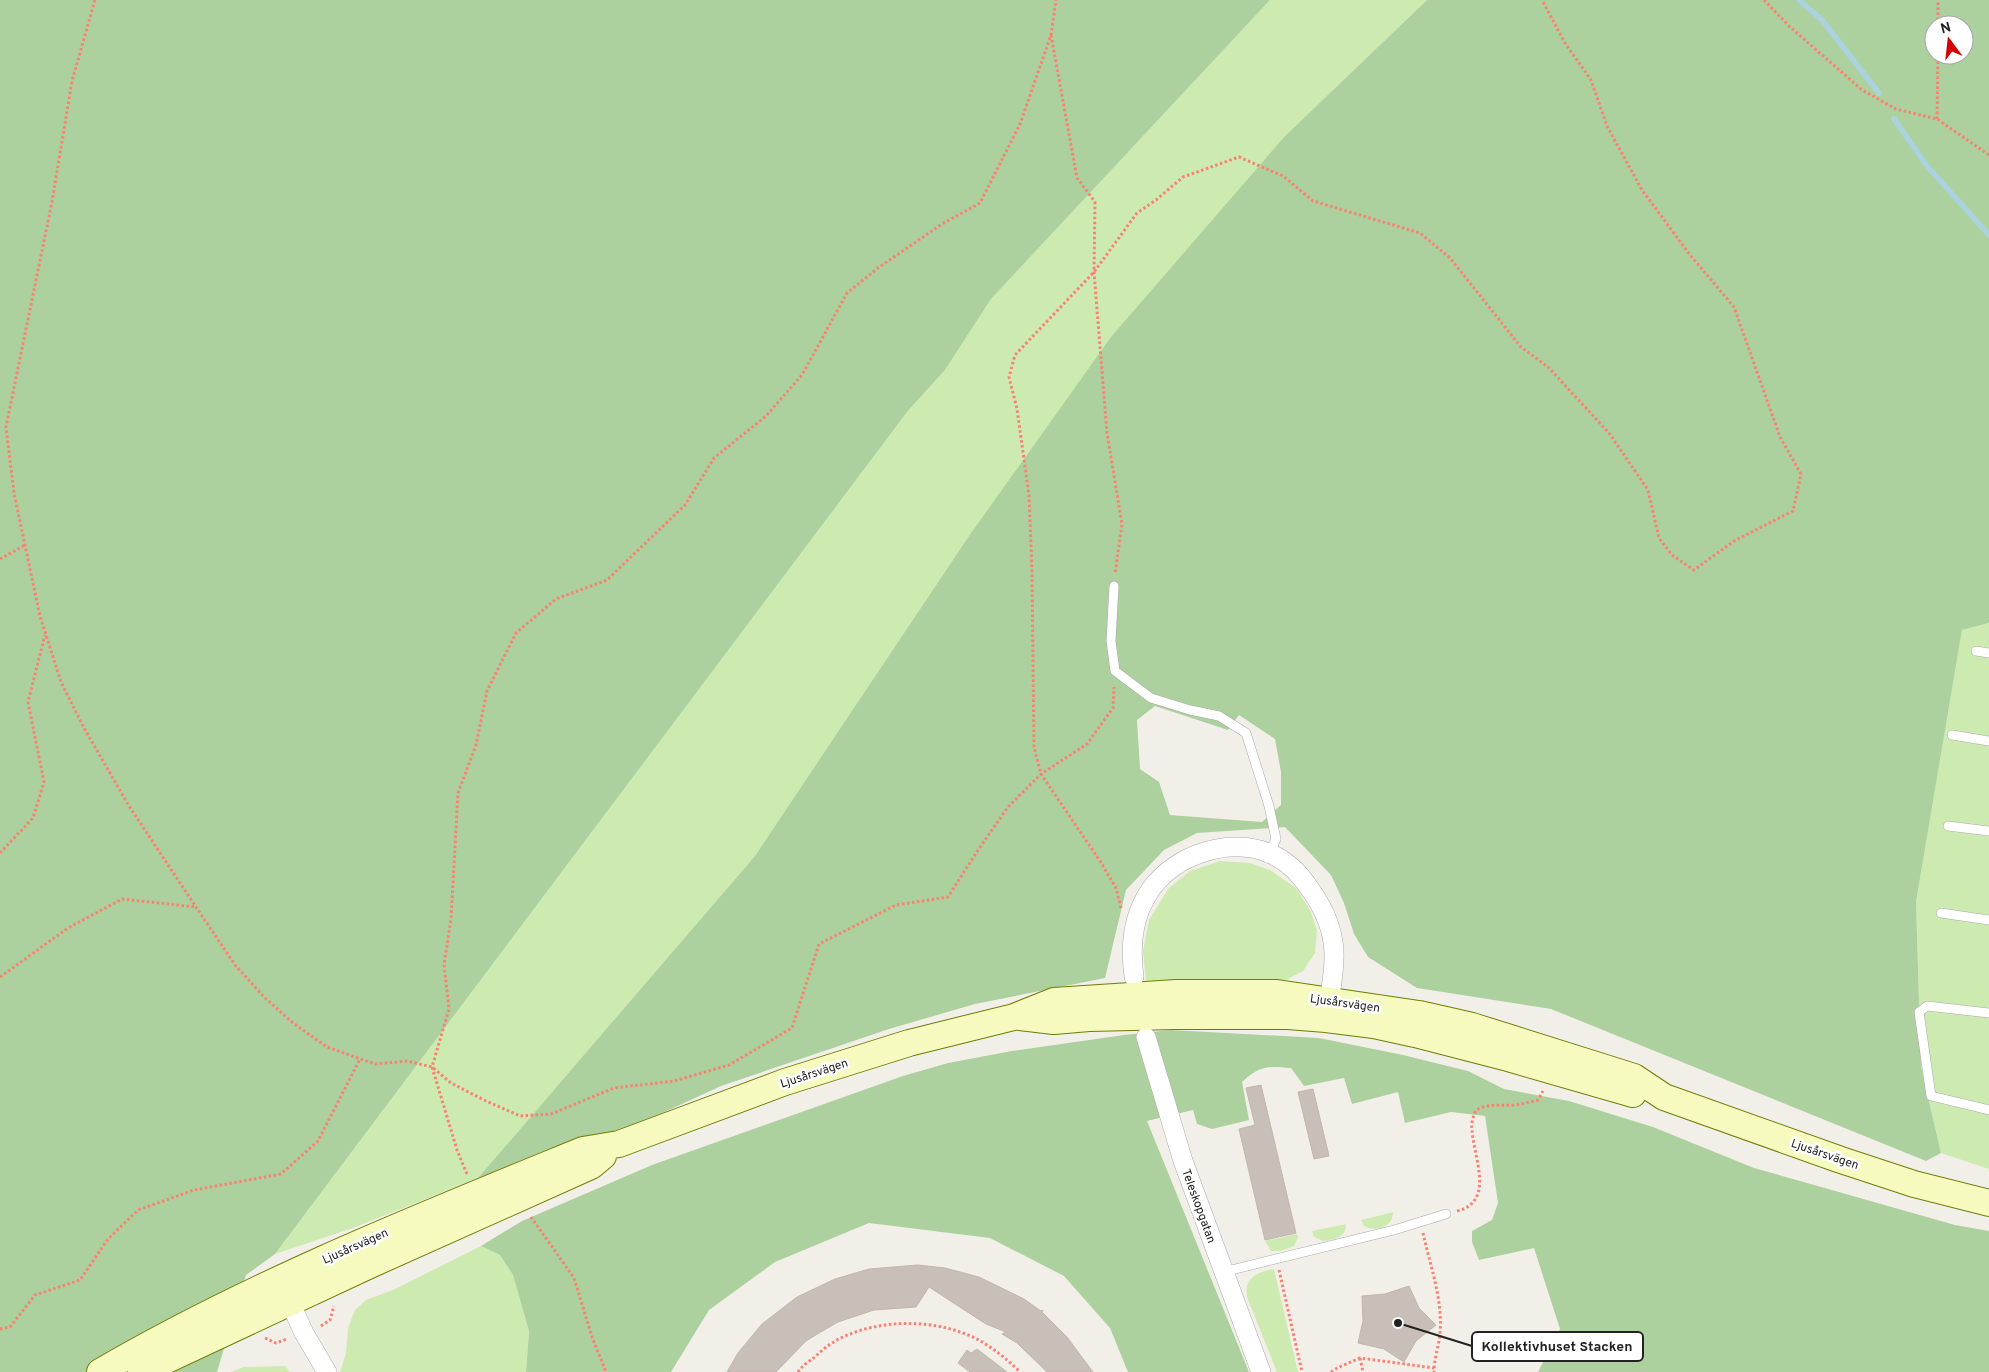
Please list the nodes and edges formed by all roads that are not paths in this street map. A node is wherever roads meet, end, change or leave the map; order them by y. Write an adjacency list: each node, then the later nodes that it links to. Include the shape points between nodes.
1 (1114, 586): 8 (lane, via 1111,641 1115,670 1151,698 1220,716 1246,733 1276,839)
2 (1976, 651): 3 (lane)
3 (1989, 653)
4 (1952, 735): 5 (lane)
5 (1989, 741)
6 (1948, 826): 7 (lane)
7 (1989, 831)
8 (1270, 853): 11 (street, via 1222,848 1202,852 1168,871 1151,889 1138,914 1131,953); 12 (street, via 1300,874 1321,904 1334,952)
9 (1941, 912): 10 (lane)
10 (1989, 920)
11 (1134, 977)
12 (1327, 1009): 16 (main road, Ljusårsvägen, via 1288,1016 1054,1021 1014,1017 909,1043 785,1082); 17 (main road, Ljusårsvägen, via 1374,1025 1508,1058 1629,1094 1664,1097 1914,1184)
13 (1989, 1013): 15 (lane, via 1927,1006 1919,1012 1931,1096)
14 (1146, 1036): 19 (street, Teleskopgatan, via 1183,1161)
15 (1989, 1110)
16 (619, 1144): 20 (main road, Ljusårsvägen, via 583,1150); 21 (main road, Ljusårsvägen, via 591,1166)
17 (1989, 1203)
18 (1446, 1214): 19 (lane)
19 (1223, 1272): 25 (street, Teleskopgatan)
20 (279, 1279): 21 (street); 22 (main road, Ljusårsvägen)
21 (290, 1303): 23 (main road, Ljusårsvägen); 24 (street)
22 (100, 1372)
23 (141, 1372)
24 (327, 1372)
25 (1261, 1372)

